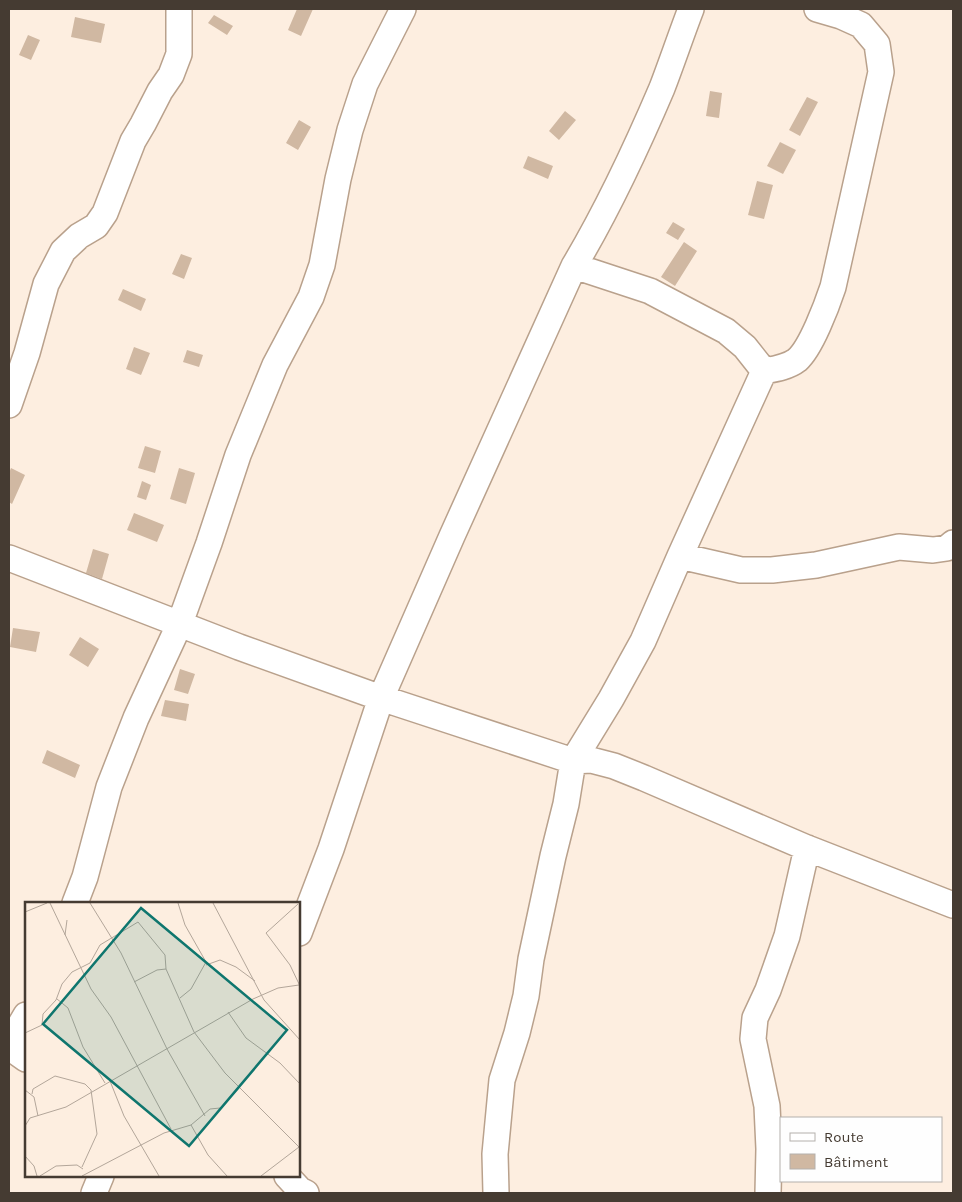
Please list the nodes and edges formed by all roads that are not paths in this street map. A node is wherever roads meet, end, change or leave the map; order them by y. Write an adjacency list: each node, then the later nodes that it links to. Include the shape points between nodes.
1 (179, 9): 7 (street, via 179,54 171,75 133,141 105,213 96,226 63,251 46,284)
2 (403, 9): 11 (street, via 364,84 338,179 322,265 311,297 275,365 242,446)
3 (691, 9): 5 (street, via 662,87 618,186)
4 (817, 9): 6 (street, via 861,25 878,44 882,72 826,308 797,360 782,368)
5 (574, 266): 6 (street, via 650,291 726,331 745,347); 12 (street)
6 (764, 371): 9 (street)
7 (9, 405)
8 (951, 547): 9 (street, via 933,550 899,547 816,565 772,570 741,570)
9 (680, 556): 13 (street, via 644,641)
10 (9, 558): 11 (street)
11 (180, 623): 12 (street); 15 (street, via 136,718 109,787)
12 (381, 698): 13 (street); 17 (street)
13 (573, 761): 14 (street, via 591,760 614,766); 25 (street, via 526,996 502,1080 495,1154)
14 (808, 848): 16 (street); 26 (street, via 787,936 755,1018 753,1039 767,1106)
15 (75, 902)
16 (953, 905)
17 (300, 930)
18 (25, 1017): 19 (street)
19 (9, 1046): 20 (street)
20 (25, 1058)
21 (101, 1177): 23 (street)
22 (288, 1177): 24 (street)
23 (94, 1193)
24 (306, 1193)
25 (496, 1193)
26 (768, 1193)

